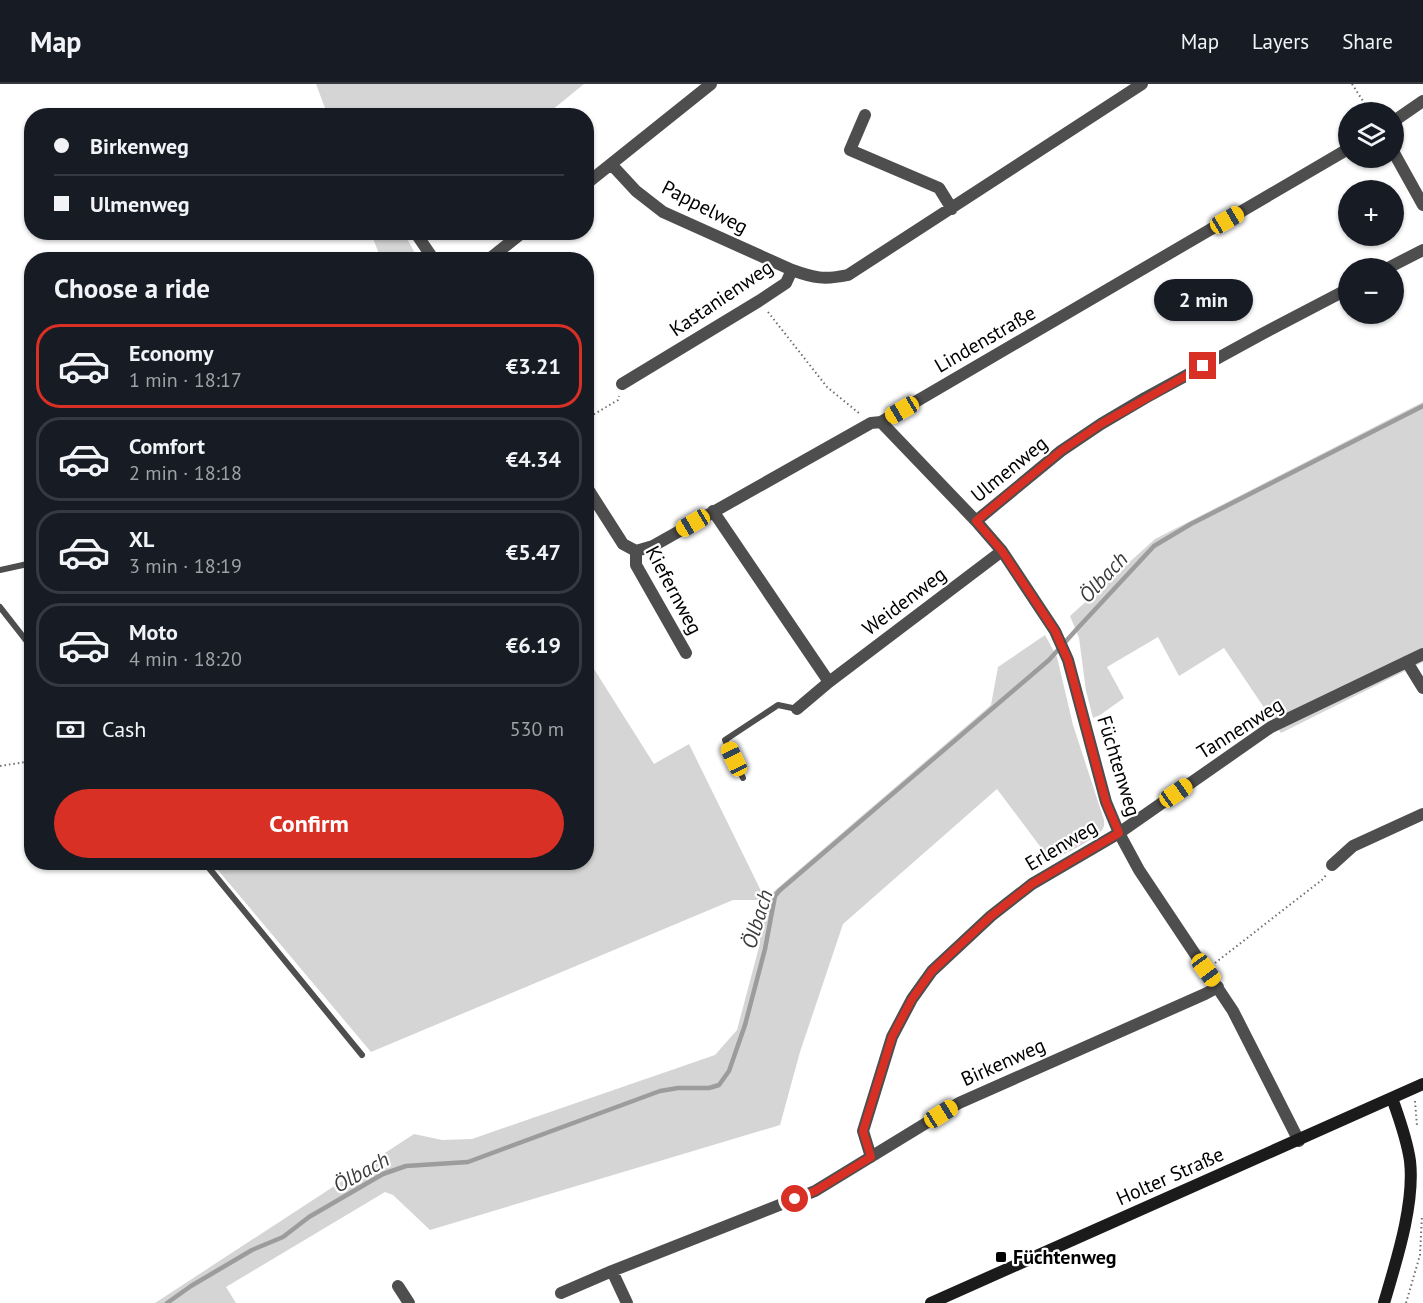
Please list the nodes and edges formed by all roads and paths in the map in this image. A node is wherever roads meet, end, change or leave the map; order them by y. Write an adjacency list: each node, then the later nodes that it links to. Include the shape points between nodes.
1 (711, 84): 9 (street)
2 (1142, 84): 13 (street, Kastanienweg)
3 (1352, 84): 5 (path)
4 (1423, 101): 6 (street)
5 (1364, 102)
6 (1404, 114)
7 (865, 115): 13 (street, via 850,150 939,188)
8 (1338, 155): 23 (street, Lindenstraße)
9 (612, 164): 11 (street); 18 (street, Pappelweg, via 636,191 663,212)
10 (1402, 168): 12 (street)
11 (594, 178)
12 (1423, 205)
13 (951, 209): 18 (street, Kastanienweg, via 848,275 821,278)
14 (513, 240): 16 (street)
15 (1423, 250): 17 (street)
16 (498, 252)
17 (1404, 260)
18 (792, 270): 20 (street, Kastanienweg, via 786,283)
19 (1338, 294): 26 (street, Ulmenweg, via 1101,424 1061,451)
20 (759, 301): 21 (street, Kastanienweg); 23 (path, via 827,387)
21 (622, 384): 22 (path, via 618,400)
22 (594, 414)
23 (876, 422): 25 (street, Lindenstraße); 26 (street, Füchtenweg)
24 (594, 499): 27 (street, Kiefernweg, via 623,544)
25 (712, 511): 27 (street, Lindenstraße, via 653,546); 36 (street)
26 (976, 521): 28 (street, Füchtenweg)
27 (636, 551): 33 (street, Kiefernweg, via 636,565)
28 (1002, 551): 36 (street, Weidenweg); 43 (street, Füchtenweg, via 1055,631 1068,660 1106,802)
29 (24, 565): 30 (lane)
30 (0, 570)
31 (0, 607): 32 (lane)
32 (24, 638)
33 (686, 653)
34 (1423, 654): 35 (street, Tannenweg)
35 (1407, 662): 37 (street); 43 (street, Tannenweg, via 1271,727)
36 (829, 682): 38 (street, Weidenweg)
37 (1423, 688)
38 (797, 709): 41 (lane, via 778,705 725,740)
39 (24, 762): 40 (path)
40 (0, 766)
41 (743, 778)
42 (1423, 814): 44 (street, via 1353,846)
43 (1119, 833): 46 (street, Füchtenweg); 52 (street, Erlenweg, via 1032,884 932,971 892,1037 863,1131)
44 (1332, 866): 46 (path, via 1323,879)
45 (211, 870): 48 (lane)
46 (1206, 970): 47 (street, Füchtenweg)
47 (1218, 987): 51 (street, Füchtenweg); 52 (street, Birkenweg, via 959,1103)
48 (362, 1055)
49 (1423, 1084): 50 (street, Holter Straße)
50 (1392, 1098): 51 (street, Holter Straße); 59 (street, via 1410,1161 1410,1195)
51 (1299, 1141): 58 (street, Holter Straße)
52 (871, 1157): 53 (street, Birkenweg, via 815,1191)
53 (612, 1271): 55 (street, Birkenweg); 57 (street)
54 (398, 1286): 56 (street)
55 (561, 1293)
56 (410, 1303)
57 (627, 1303)
58 (931, 1303)
59 (1384, 1303)

